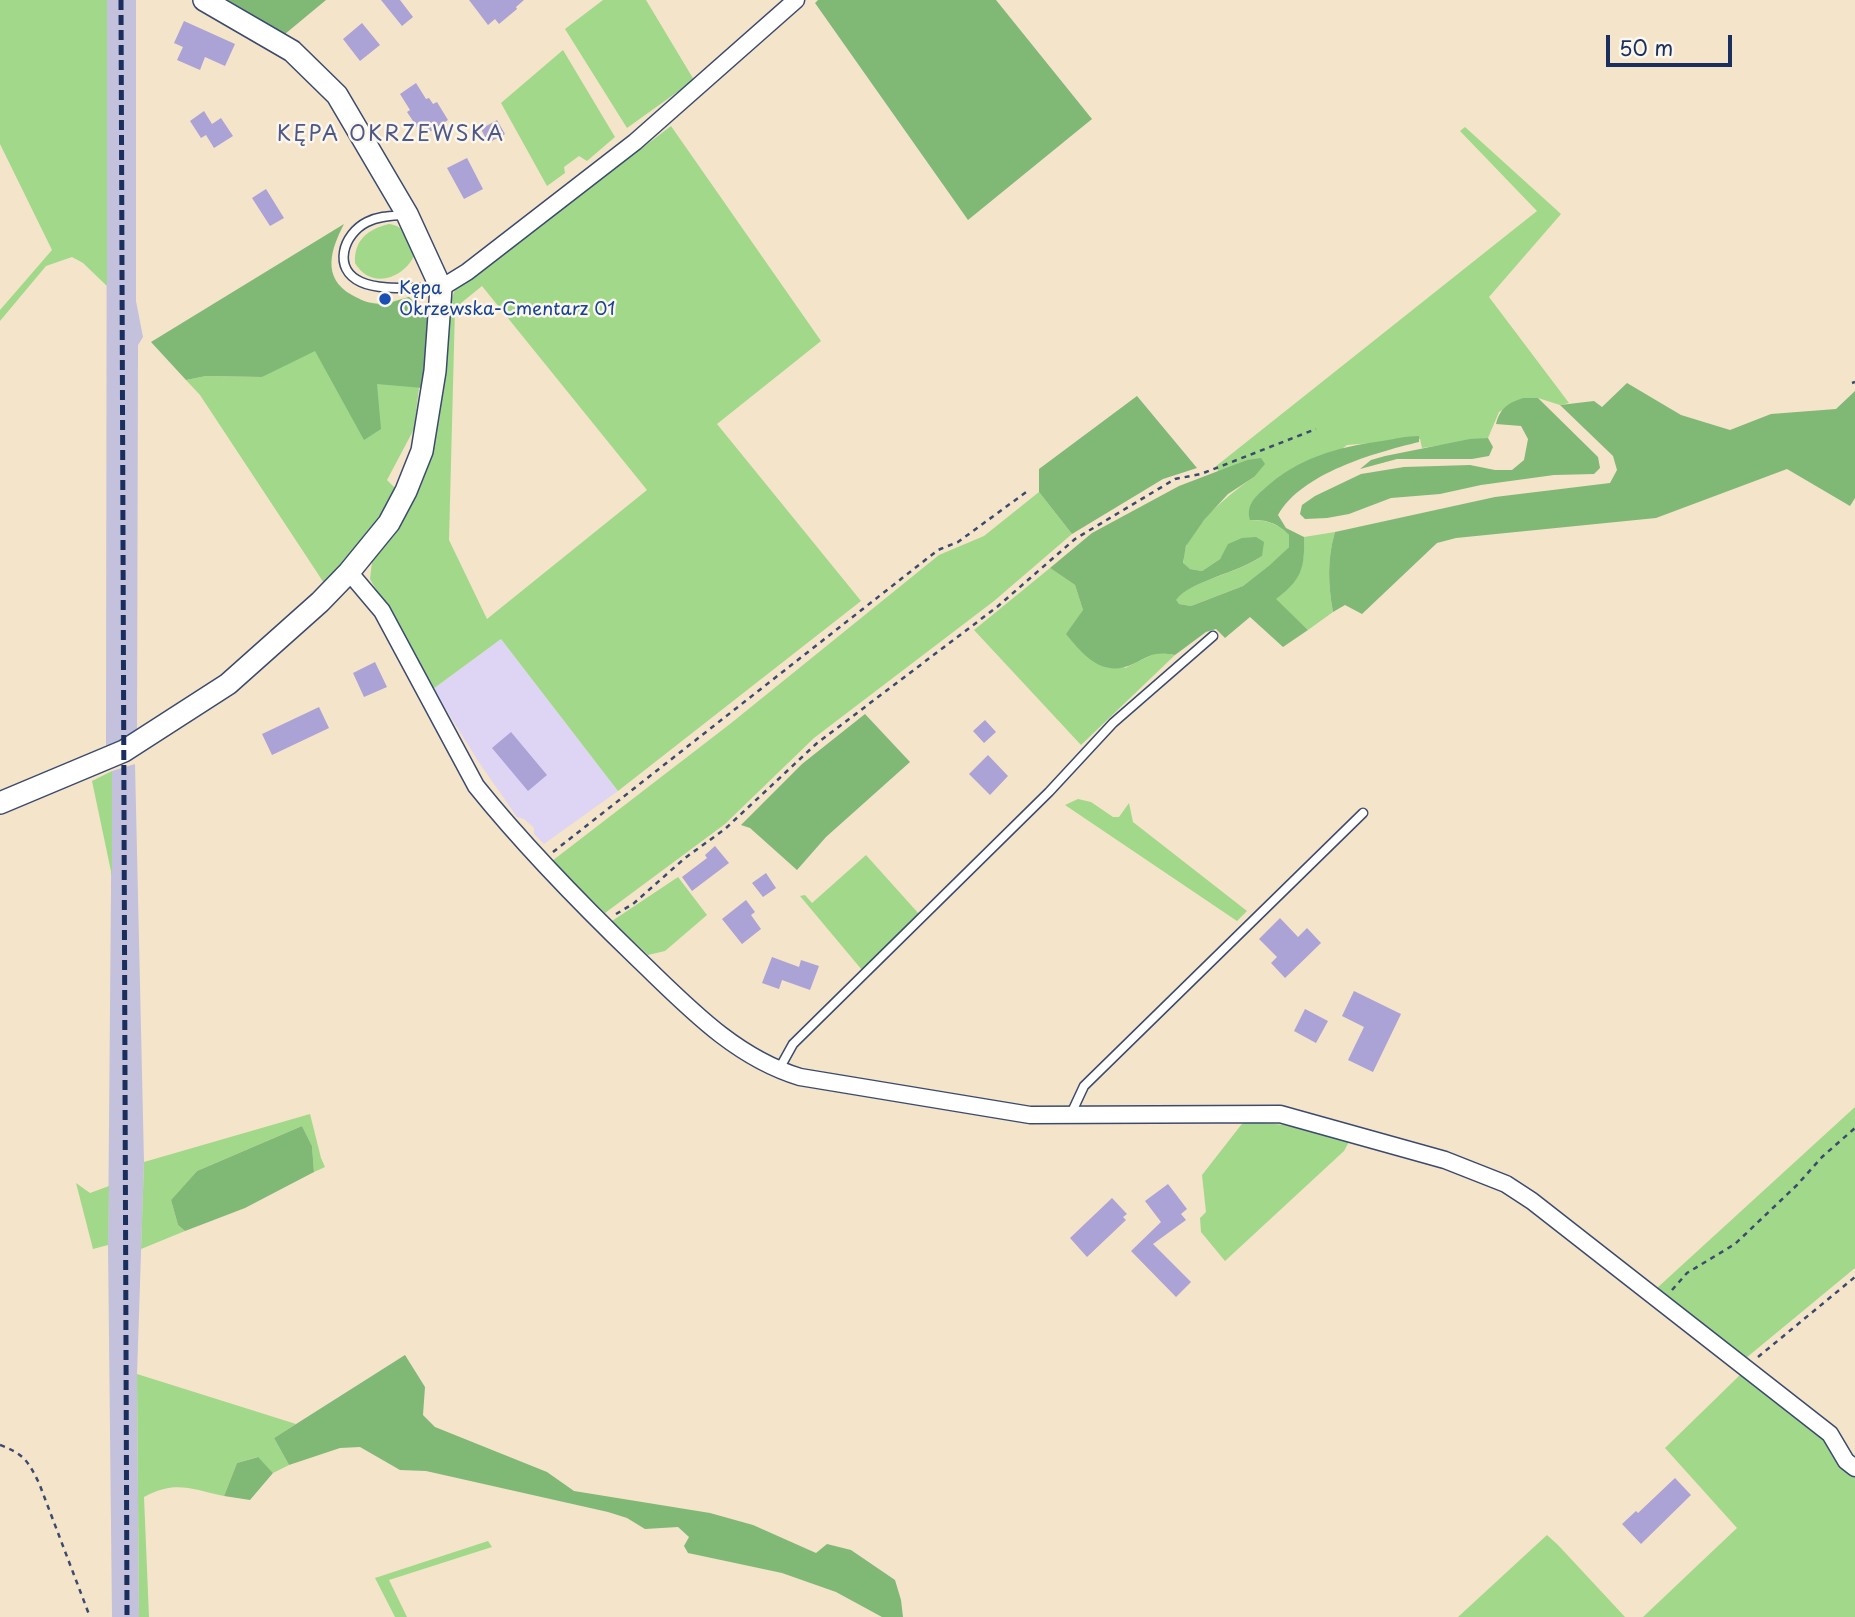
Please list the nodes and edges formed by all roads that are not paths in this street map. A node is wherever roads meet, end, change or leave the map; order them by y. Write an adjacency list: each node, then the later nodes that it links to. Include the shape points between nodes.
1 (204, 0): 3 (street, via 292,51 337,95)
2 (796, 0): 4 (street, via 631,146)
3 (407, 214): 4 (street); 4 (lane, via 383,216 350,235 344,247 346,270 374,286)
4 (441, 288): 5 (street, via 435,372 422,451 389,523)
5 (349, 572): 7 (street, via 228,684 124,751); 9 (street, via 382,611 476,786 601,923 715,1031)
6 (1213, 636): 9 (lane, via 1113,723 793,1044)
7 (0, 803)
8 (1363, 813): 10 (lane, via 1084,1086)
9 (778, 1070): 10 (street, via 1017,1113)
10 (1070, 1116): 11 (street, via 1280,1114 1445,1160 1506,1184 1830,1434)
11 (1855, 1468)

